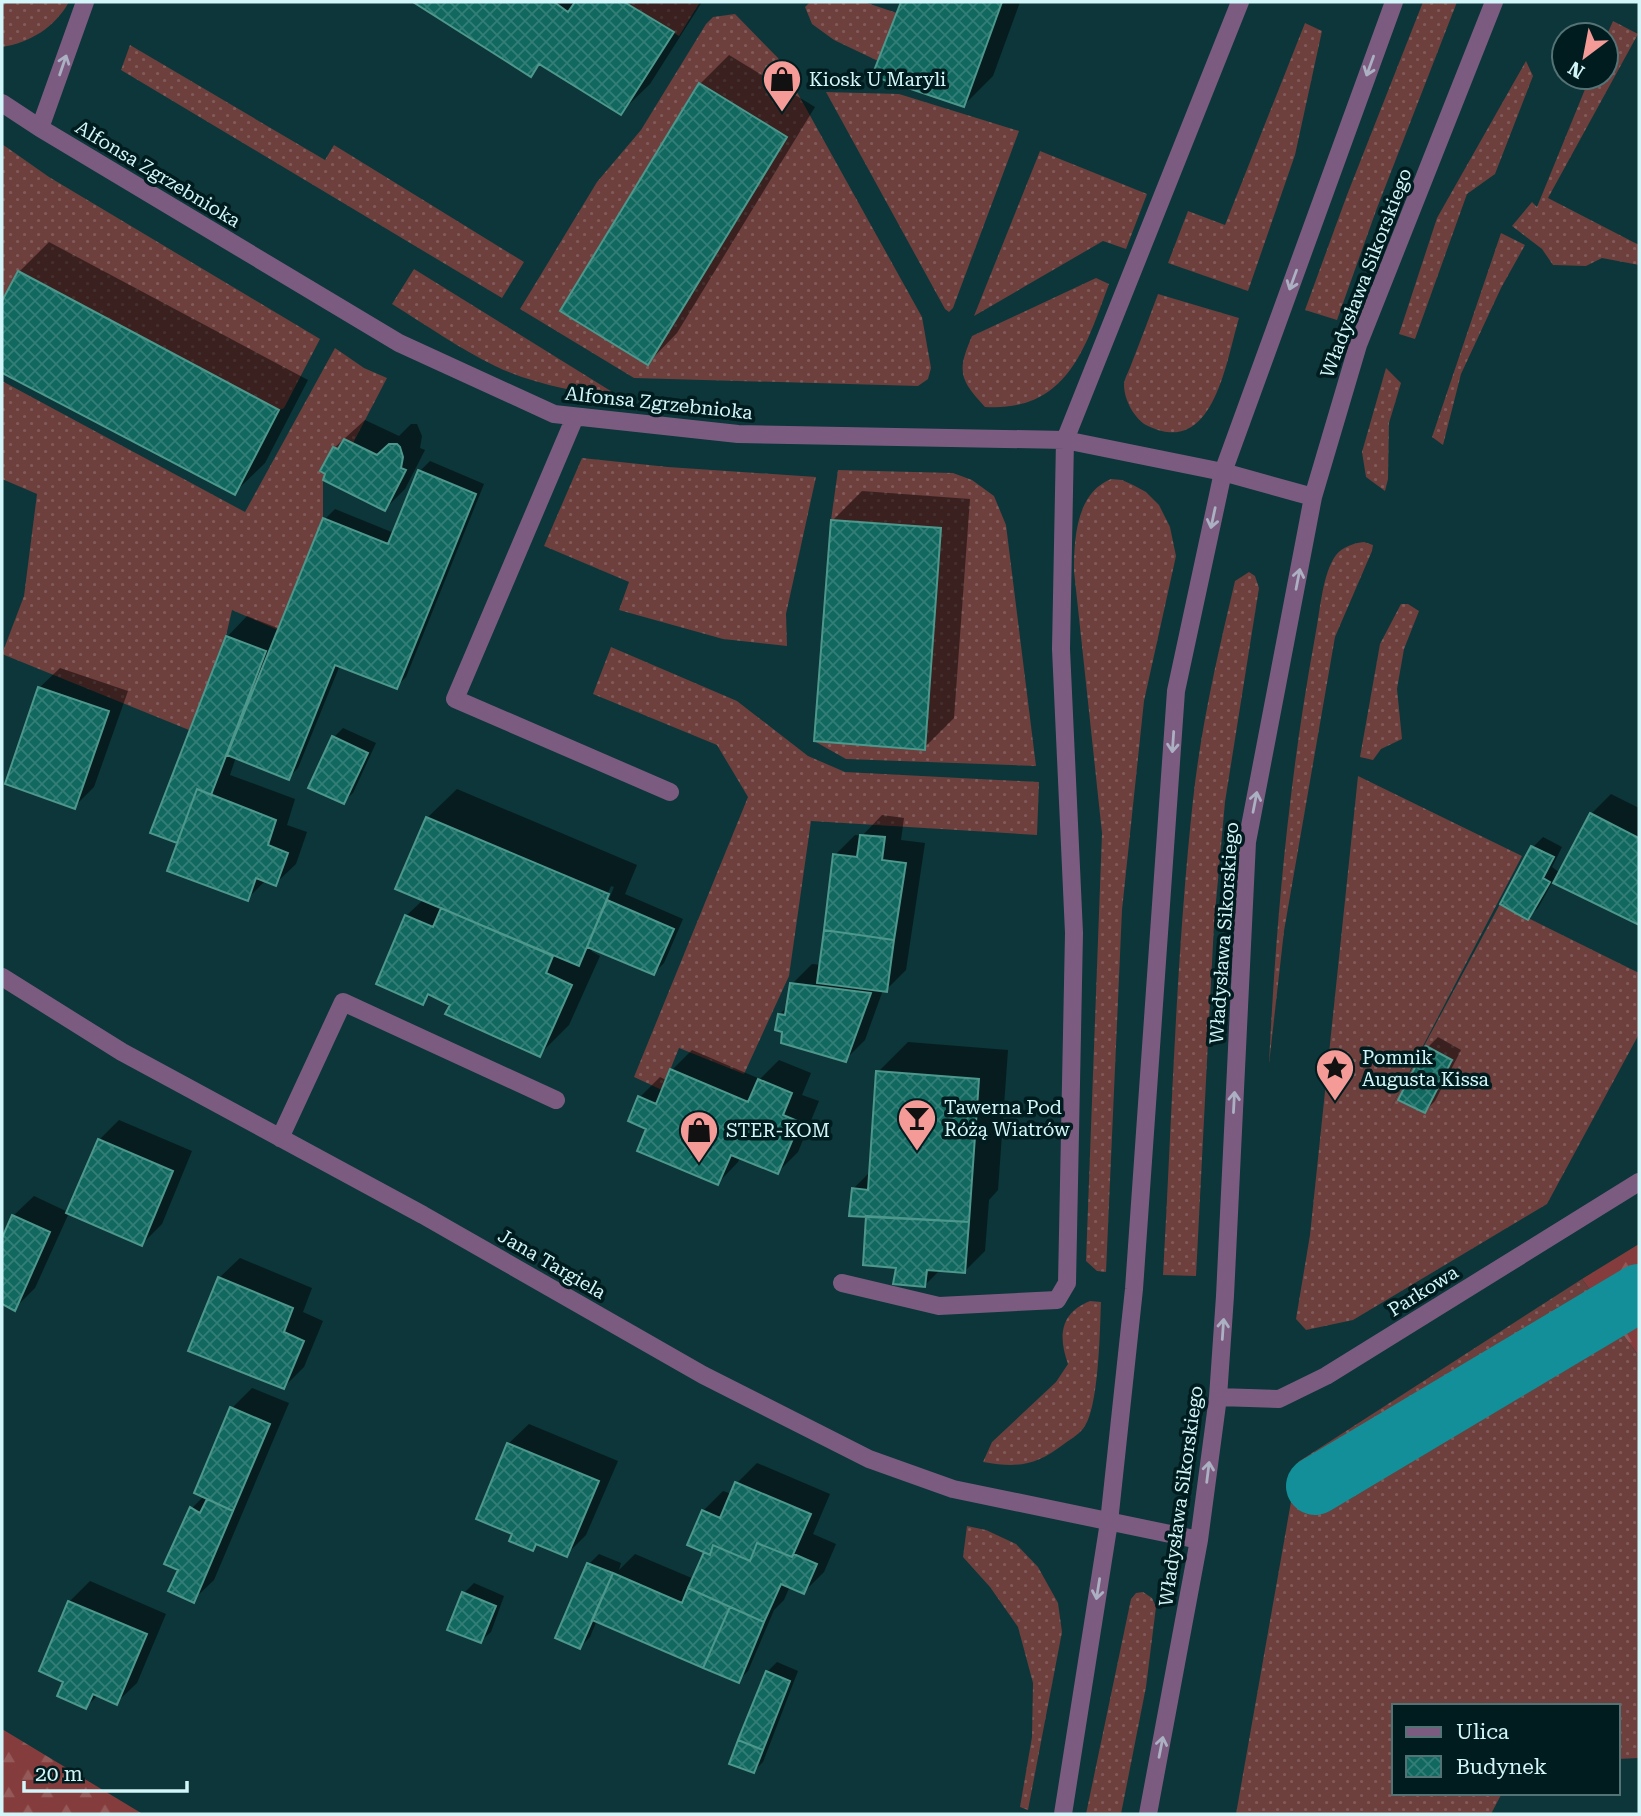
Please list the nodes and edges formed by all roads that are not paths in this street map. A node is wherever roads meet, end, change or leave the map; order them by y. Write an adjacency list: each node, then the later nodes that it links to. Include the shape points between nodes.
1 (85, 2): 6 (street, one-way to 1)
2 (1240, 2): 8 (street)
3 (1394, 2): 9 (street, one-way to 9)
4 (1494, 2): 10 (street, Władysława Sikorskiego, via 1358,345)
5 (2, 103): 6 (street, Alfonsa Zgrzebnioka)
6 (40, 128): 7 (street, Alfonsa Zgrzebnioka, via 399,343 554,414)
7 (575, 417): 8 (street, Alfonsa Zgrzebnioka, via 738,434); 11 (street, via 454,699)
8 (1065, 440): 9 (street, Alfonsa Zgrzebnioka); 16 (street, via 1061,649 1074,933 1067,1283 1057,1300 939,1306)
9 (1223, 472): 10 (street, Alfonsa Zgrzebnioka); 18 (street, one-way to 18, via 1177,691 1134,1289)
10 (1313, 497): 17 (street, Władysława Sikorskiego, one-way to 10, via 1247,842)
11 (670, 792)
12 (2, 977): 14 (street, Jana Targiela, via 122,1052)
13 (556, 1100): 14 (street, via 342,1002)
14 (280, 1138): 18 (street, Jana Targiela, via 721,1384 869,1459 953,1489)
15 (1639, 1182): 17 (street, Parkowa, via 1326,1376 1279,1399)
16 (842, 1283)
17 (1217, 1397): 19 (street, Władysława Sikorskiego, one-way to 17)
18 (1109, 1522): 19 (street, Jana Targiela); 20 (street, one-way to 20)
19 (1199, 1540): 21 (street, Władysława Sikorskiego, one-way to 19)
20 (1063, 1814)
21 (1148, 1814)

